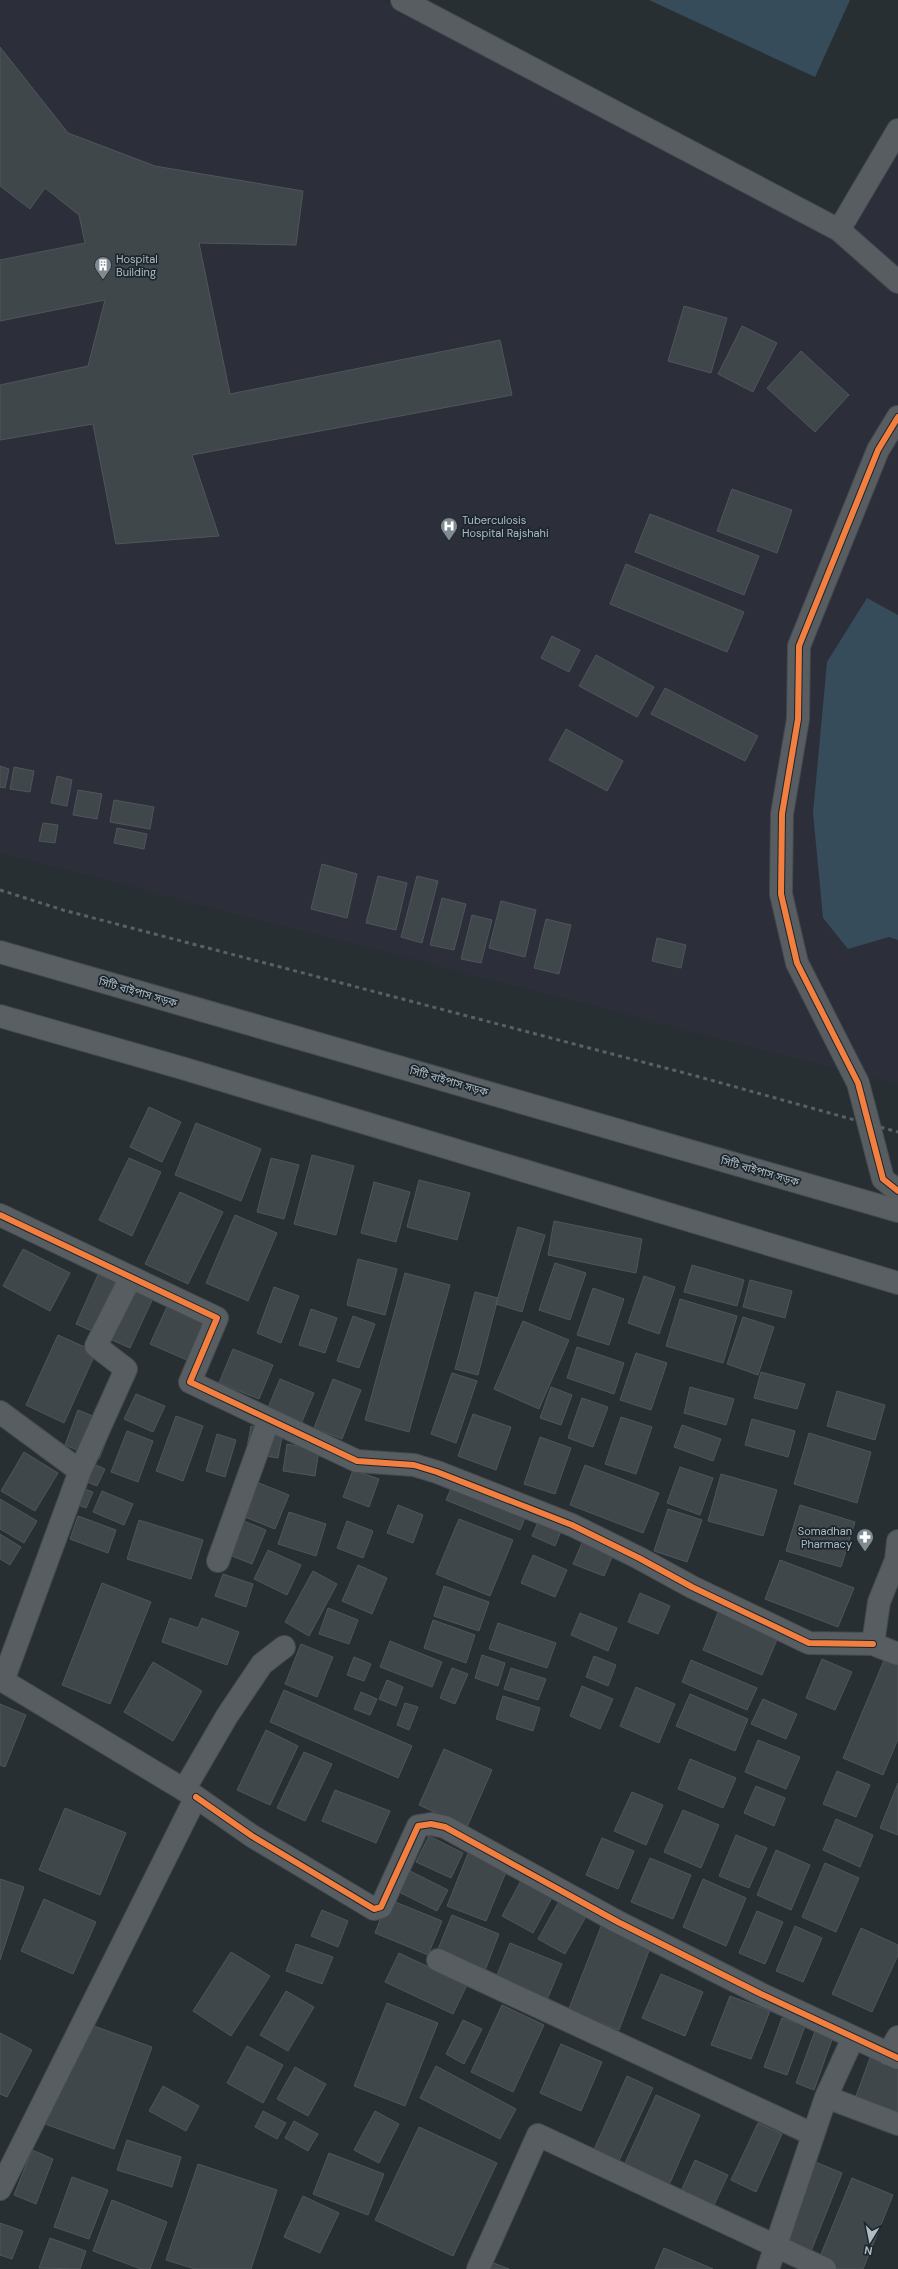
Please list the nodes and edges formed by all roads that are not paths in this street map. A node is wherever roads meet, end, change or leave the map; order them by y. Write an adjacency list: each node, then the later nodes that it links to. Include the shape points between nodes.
1 (402, 0): 3 (street)
2 (898, 130): 3 (street)
3 (838, 230): 4 (street)
4 (898, 282)
5 (898, 417): 8 (street, via 878,450 799,646 798,720 782,814 780,894 797,963 858,1082 883,1179)
6 (0, 952): 9 (main road, সিটি বাইপাস সড়ক)
7 (0, 1016): 12 (main road)
8 (898, 1191)
9 (898, 1211)
10 (0, 1215): 11 (street)
11 (131, 1277): 14 (street, via 217,1318 190,1382); 15 (street, via 96,1346 126,1368)
12 (898, 1283)
13 (0, 1412): 15 (street)
14 (269, 1419): 17 (street); 18 (street, via 357,1461 414,1465 572,1525 692,1587 809,1643)
15 (80, 1471): 21 (street)
16 (898, 1542): 18 (street, via 896,1560 879,1602)
17 (218, 1561)
18 (873, 1644): 20 (street)
19 (284, 1647): 22 (street, via 262,1664 228,1716)
20 (898, 1654)
21 (2, 1680): 22 (street)
22 (190, 1794): 24 (street, via 252,1836 374,1909 381,1907 418,1826 431,1824 445,1827 618,1922); 29 (street)
23 (438, 1960): 28 (street)
24 (853, 2038): 25 (street); 26 (street)
25 (895, 2050)
26 (826, 2097): 27 (street); 28 (street)
27 (898, 2124)
28 (812, 2134): 30 (street)
29 (0, 2189)
30 (775, 2246): 31 (street, via 538,2135); 32 (street); 33 (street)
31 (478, 2269)
32 (768, 2269)
33 (826, 2269)

